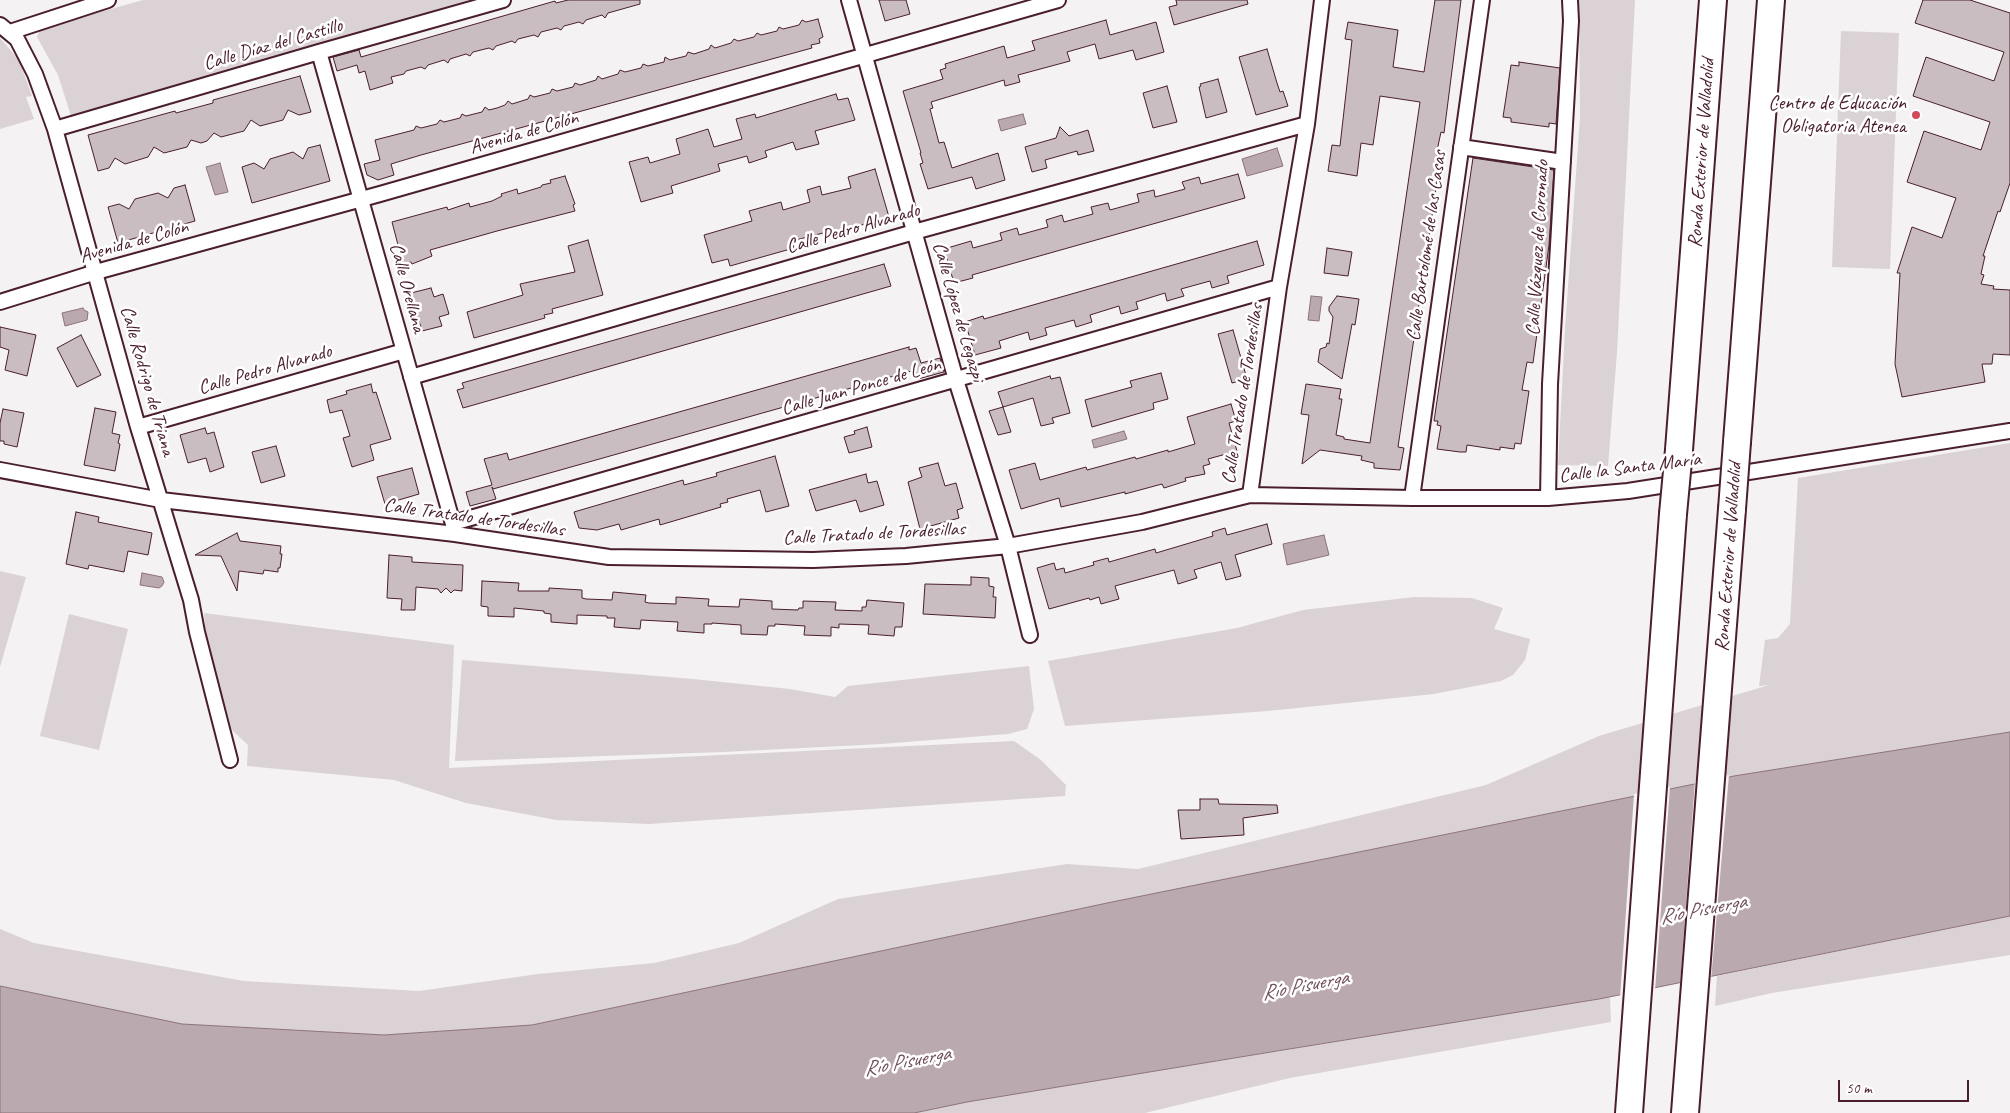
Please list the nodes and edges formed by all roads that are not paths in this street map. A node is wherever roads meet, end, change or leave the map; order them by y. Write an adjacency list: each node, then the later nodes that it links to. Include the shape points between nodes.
1 (108, 0): 10 (street)
2 (503, 0): 11 (street, Calle Díaz del Castillo)
3 (849, 0): 12 (street, Calle López de Legazpi)
4 (1058, 0): 12 (street, Avenida de Colón)
5 (1322, 0): 13 (street, Calle Tratado de Tordesillas)
6 (1482, 0): 15 (street, Calle Bartolomé de las Casas)
7 (1570, 0): 16 (street, Calle Vázquez de Coronado)
8 (1713, 0): 36 (highway, Ronda Exterior de Valladolid, bridge)
9 (1771, 0): 37 (highway, Ronda Exterior de Valladolid, bridge)
10 (5, 29): 14 (street, Calle Rodrigo de Triana, via 17,39 35,74)
11 (319, 52): 14 (street, Calle Díaz del Castillo); 17 (street, Calle Orellana)
12 (866, 56): 17 (street, Avenida de Colón); 18 (street, Calle López de Legazpi)
13 (1307, 124): 18 (street, Calle Pedro Alvarado); 20 (street, Calle Tratado de Tordesillas)
14 (55, 129): 19 (street, Calle Rodrigo de Triana)
15 (1461, 147): 16 (street); 29 (street, Calle Bartolomé de las Casas)
16 (1563, 162): 30 (street, Calle Vázquez de Coronado, via 1550,384)
17 (362, 199): 19 (street, Avenida de Colón); 22 (street, Calle Orellana)
18 (914, 232): 23 (street, Calle Pedro Alvarado); 24 (street, Calle López de Legazpi)
19 (96, 272): 21 (street, Avenida de Colón); 25 (street, Calle Rodrigo de Triana)
20 (1279, 287): 24 (street, Calle Juan Ponce de León); 28 (street, Calle Tratado de Tordesillas)
21 (0, 302)
22 (404, 351): 23 (street, Calle Orellana); 25 (street, Calle Pedro Alvarado)
23 (411, 377): 32 (street, Calle Orellana)
24 (956, 380): 32 (street, Calle Juan Ponce de León); 33 (street, Calle López de Legazpi)
25 (138, 427): 31 (street, Calle Rodrigo de Triana)
26 (2010, 431): 30 (street, Calle la Santa María, via 1628,491)
27 (0, 470): 31 (street, Calle Tratado de Tordesillas)
28 (1250, 495): 29 (street, Calle la Santa María); 33 (street, Calle Tratado de Tordesillas, via 1142,522)
29 (1412, 498): 30 (street, Calle la Santa María)
30 (1548, 498)
31 (161, 500): 32 (street, Calle Tratado de Tordesillas); 35 (street, Calle Rodrigo de Triana, via 191,600)
32 (454, 529): 33 (street, Calle Tratado de Tordesillas, via 609,557 813,560 906,556)
33 (1008, 546): 34 (street, Calle López de Legazpi)
34 (1030, 635)
35 (230, 760)
36 (1629, 1113)
37 (1685, 1113)

